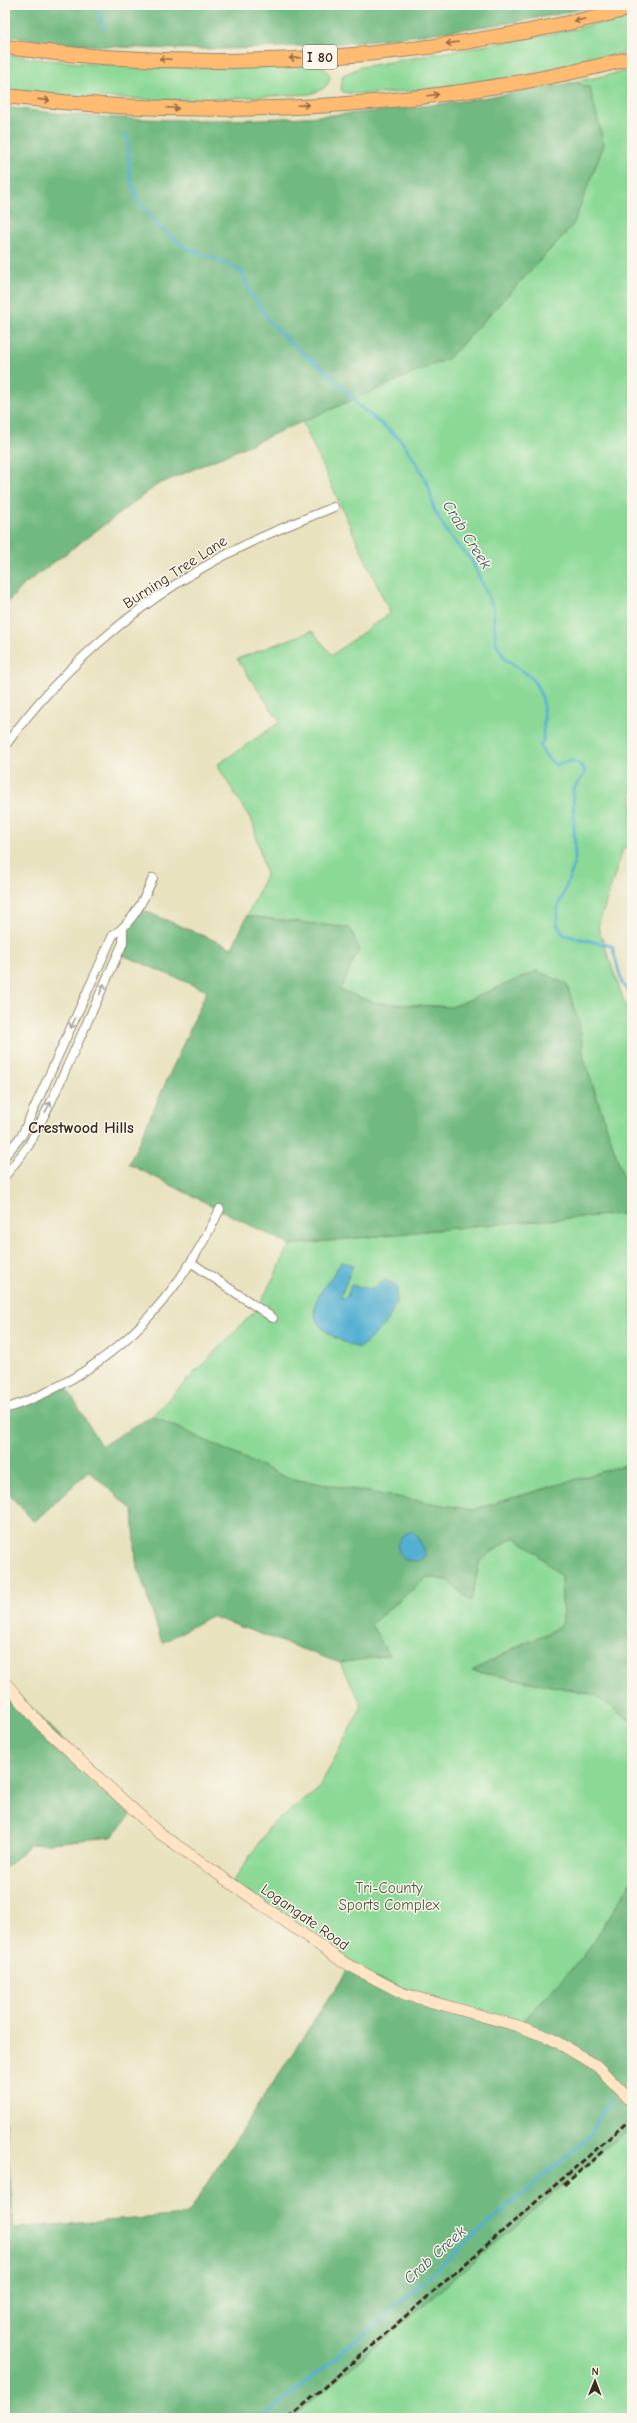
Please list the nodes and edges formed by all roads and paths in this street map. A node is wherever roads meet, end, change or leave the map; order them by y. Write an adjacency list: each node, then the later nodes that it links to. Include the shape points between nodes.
1 (632, 8): 2 (highway, I 80, one-way to 2, via 498,36 356,55 181,60 97,56)
2 (5, 47)
3 (632, 58): 4 (highway, one-way to 3, via 100,105 185,109 332,104 406,98 502,85)
4 (5, 96)
5 (334, 507): 6 (street, Burning Tree Lane, via 239,548 185,579 136,612 66,675)
6 (5, 746)
7 (153, 878): 8 (street, via 143,901)
8 (123, 929): 9 (street, one-way to 9, via 113,935); 10 (street, one-way to 8, via 51,1102 123,943)
9 (22, 1135): 10 (street); 11 (street)
10 (31, 1140): 12 (street)
11 (5, 1156)
12 (5, 1176)
13 (220, 1209): 14 (street)
14 (192, 1263): 15 (street); 16 (street, via 159,1308 112,1352 52,1390)
15 (274, 1318)
16 (5, 1409)
17 (5, 1682): 18 (street, Logangate Road, via 42,1725 158,1832 343,1962 404,1994 518,2026 560,2043 597,2066)
18 (632, 2102)

